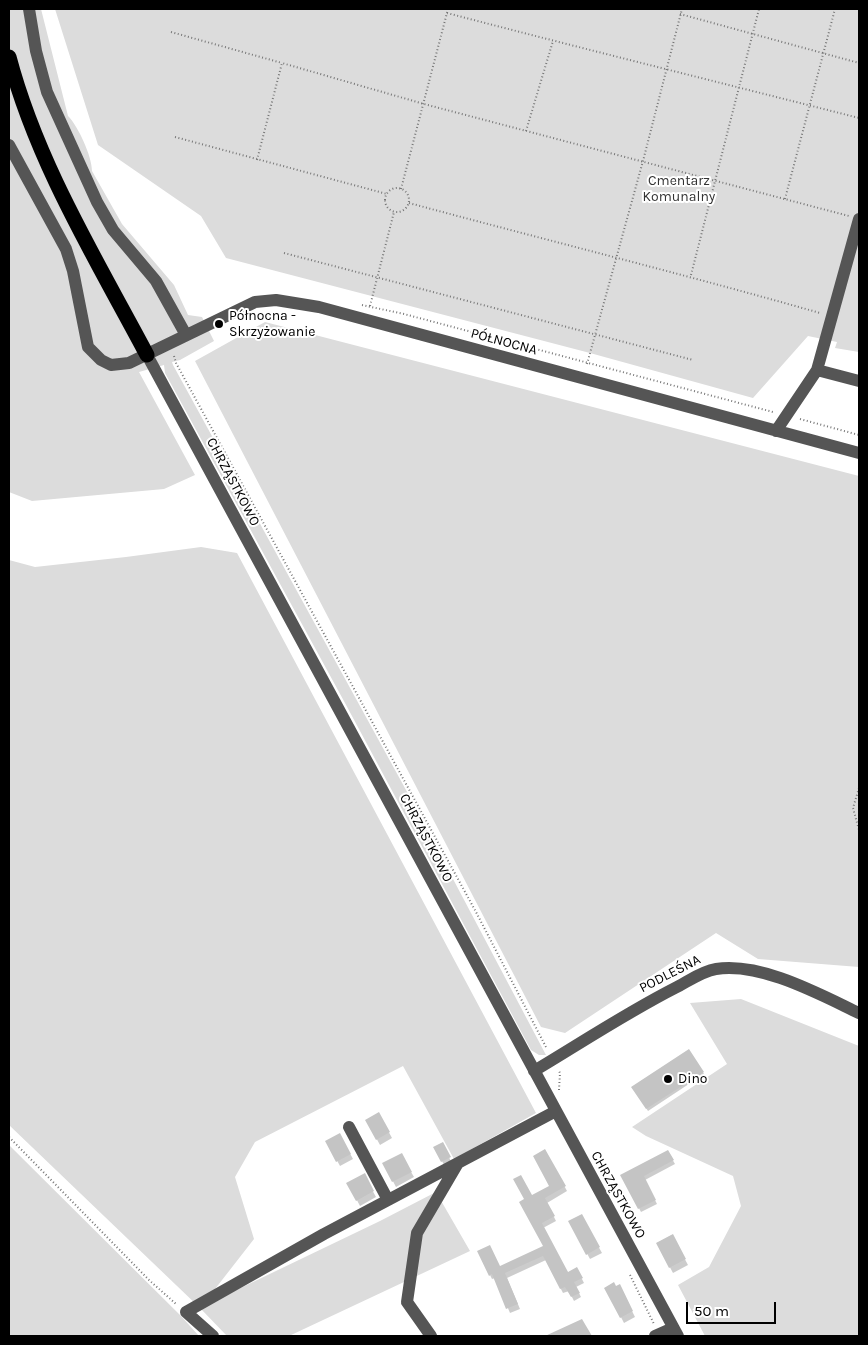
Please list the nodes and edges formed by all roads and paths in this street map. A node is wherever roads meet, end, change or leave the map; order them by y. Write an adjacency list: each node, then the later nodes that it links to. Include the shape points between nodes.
1 (29, 9): 39 (street, via 47,92 97,202 113,230 156,282)
2 (448, 9): 6 (path)
3 (682, 9): 7 (path)
4 (759, 9): 9 (path)
5 (835, 9): 11 (path)
6 (447, 13): 10 (path); 17 (path)
7 (680, 14): 9 (path); 15 (path)
8 (171, 32): 13 (path)
9 (753, 34): 11 (path); 16 (path)
10 (552, 40): 15 (path); 20 (path)
11 (823, 53): 14 (path); 18 (path)
12 (9, 57): 41 (highway, via 40,147 67,205)
13 (282, 63): 17 (path); 23 (path)
14 (859, 63)
15 (666, 70): 16 (path); 24 (path)
16 (740, 87): 18 (path); 25 (path)
17 (424, 104): 20 (path); 26 (path)
18 (809, 105): 19 (path); 28 (path)
19 (859, 118)
20 (526, 130): 24 (path)
21 (174, 137): 23 (path)
22 (9, 145): 41 (street, PÓŁNOCNA, via 66,249 88,347 101,360 112,365 129,363)
23 (257, 160): 27 (path)
24 (643, 161): 25 (path); 33 (path)
25 (715, 180): 28 (path); 34 (path)
26 (401, 189): 27 (path, via 393,189); 29 (path, via 408,196)
27 (387, 194): 30 (path, via 386,205)
28 (785, 199): 31 (path)
29 (409, 203): 30 (path, via 404,210); 33 (path)
30 (394, 212): 35 (path)
31 (859, 219): 37 (street)
32 (284, 253): 35 (path)
33 (616, 258): 34 (path); 38 (path)
34 (690, 276): 37 (path)
35 (377, 277): 36 (path); 38 (path)
36 (372, 296)
37 (832, 316): 43 (street)
38 (595, 334): 42 (path); 44 (path)
39 (186, 335): 41 (street, PÓŁNOCNA); 44 (street, PÓŁNOCNA, via 255,302 276,300 319,307)
40 (175, 353): 51 (path, via 176,363 476,912)
41 (147, 355): 52 (street, CHRZĄSTKOWO)
42 (693, 360)
43 (817, 370): 45 (street); 46 (street)
44 (584, 378): 46 (street, PÓŁNOCNA)
45 (859, 382)
46 (776, 431): 47 (street, PÓŁNOCNA)
47 (859, 453)
48 (859, 788): 49 (path, via 853,808)
49 (859, 830)
50 (859, 1013): 51 (street, PODLEŚNA, via 772,975 741,969 715,969 635,1009)
51 (553, 1060): 52 (street, PODLEŚNA); 53 (path, via 560,1073)
52 (534, 1071): 54 (street, CHRZĄSTKOWO)
53 (559, 1092)
54 (556, 1111): 57 (street); 60 (street, CHRZĄSTKOWO)
55 (349, 1128): 58 (street)
56 (9, 1137): 59 (path, via 149,1280)
57 (458, 1163): 58 (street); 62 (street, via 417,1233 407,1302)
58 (388, 1200): 59 (street)
59 (186, 1312): 61 (street)
60 (676, 1332): 63 (street)
61 (213, 1336)
62 (431, 1336)
63 (655, 1336)

